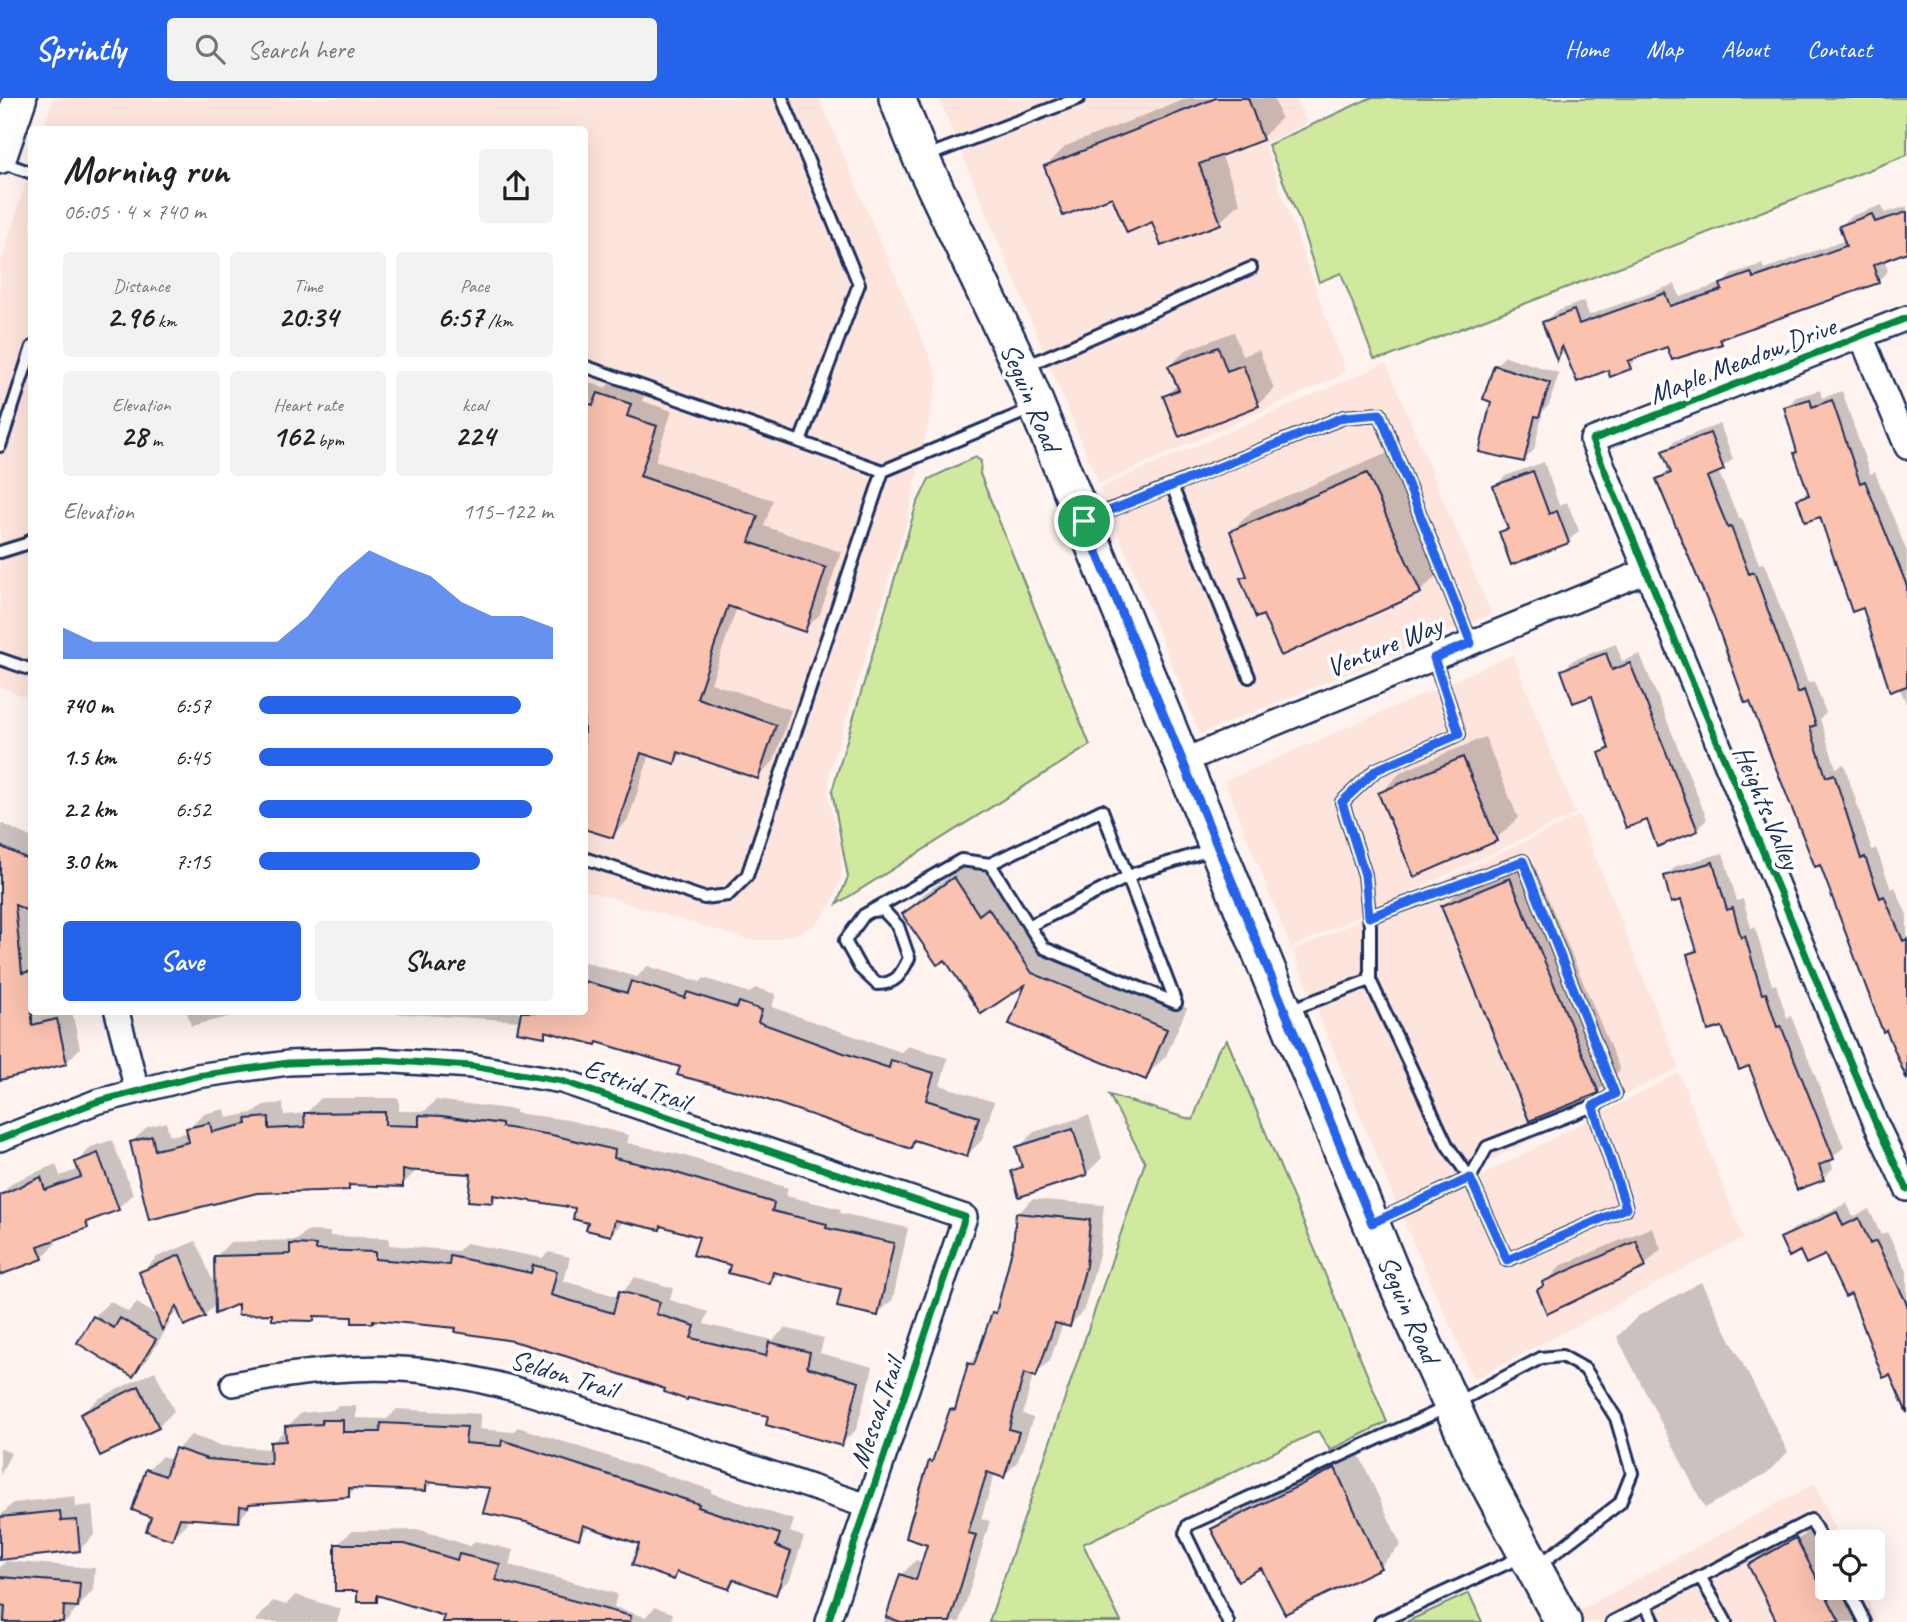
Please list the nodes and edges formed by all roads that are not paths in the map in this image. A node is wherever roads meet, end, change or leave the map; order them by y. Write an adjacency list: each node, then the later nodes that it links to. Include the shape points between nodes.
1 (20, 98): 6 (street)
2 (782, 98): 16 (lane, via 859,284)
3 (897, 98): 5 (main road, Seguin Road)
4 (1079, 98): 5 (lane)
5 (921, 158): 13 (main road, Seguin Road)
6 (0, 159): 7 (lane)
7 (28, 171)
8 (1251, 268): 13 (lane)
9 (1907, 318): 10 (street, Maple Meadow Drive)
10 (1861, 337): 15 (street, Maple Meadow Drive); 18 (street)
11 (28, 360): 17 (lane)
12 (588, 367): 16 (lane)
13 (1021, 368): 14 (main road, Seguin Road)
14 (1037, 407): 19 (lane); 21 (main road, Seguin Road)
15 (1592, 440): 24 (street, Heights Valley)
16 (800, 442): 19 (lane)
17 (0, 446)
18 (1907, 447)
19 (883, 471): 32 (lane, via 747,876 728,895 704,898)
20 (1172, 486): 21 (lane); 25 (lane, via 1344,417 1380,414); 29 (lane)
21 (1084, 521): 30 (main road, Seguin Road)
22 (28, 541): 23 (lane)
23 (0, 552)
24 (1646, 570): 25 (street, Venture Way); 45 (street, Heights Valley)
25 (1471, 643): 26 (street, Venture Way)
26 (1434, 658): 30 (street, Venture Way); 36 (lane, via 1459,734 1376,770 1342,802 1365,875)
27 (0, 659): 28 (lane)
28 (28, 669)
29 (1250, 677)
30 (1183, 761): 31 (main road, Seguin Road)
31 (1219, 848): 34 (lane); 39 (main road, Seguin Road)
32 (588, 859)
33 (990, 864): 34 (lane, via 1102,810); 35 (lane, via 961,860); 37 (lane)
34 (1128, 877): 37 (lane); 37 (lane, via 1176,1003 1044,948)
35 (872, 911): 35 (lane, via 845,942 860,968 877,984 888,984 899,978 909,958 898,926 883,910)
36 (1369, 917): 38 (lane); 42 (lane, via 1523,861 1615,1094)
37 (1029, 926)
38 (1370, 980): 39 (lane); 44 (lane, via 1447,1145)
39 (1287, 1011): 47 (main road, Seguin Road)
40 (118, 1015): 41 (street)
41 (137, 1090): 43 (street, Estrid Trail); 46 (street, Estrid Trail, via 288,1063 380,1060 471,1066 562,1081)
42 (1593, 1106): 44 (lane, via 1487,1147); 44 (lane, via 1626,1208 1507,1260)
43 (0, 1139)
44 (1470, 1178): 47 (lane)
45 (1907, 1189)
46 (965, 1217): 50 (street, Mescal Trail)
47 (1372, 1223): 49 (main road, Seguin Road)
48 (233, 1384): 50 (street, Seldon Trail, via 297,1372 372,1368 490,1382)
49 (1452, 1405): 52 (main road, Seguin Road); 52 (lane, via 1541,1358 1562,1356 1585,1369 1616,1418 1632,1473 1620,1503); 57 (lane, via 1188,1525 1185,1532)
50 (867, 1506): 56 (street, Mescal Trail)
51 (1817, 1530): 53 (lane, via 1811,1520)
52 (1530, 1562): 58 (lane); 59 (main road, Seguin Road)
53 (1701, 1578): 55 (lane); 62 (lane)
54 (1854, 1600): 63 (lane)
55 (1646, 1605): 60 (lane); 61 (lane)
56 (828, 1622)
57 (1228, 1622)
58 (1380, 1622)
59 (1563, 1622)
60 (1612, 1622)
61 (1654, 1622)
62 (1726, 1622)
63 (1865, 1622)

